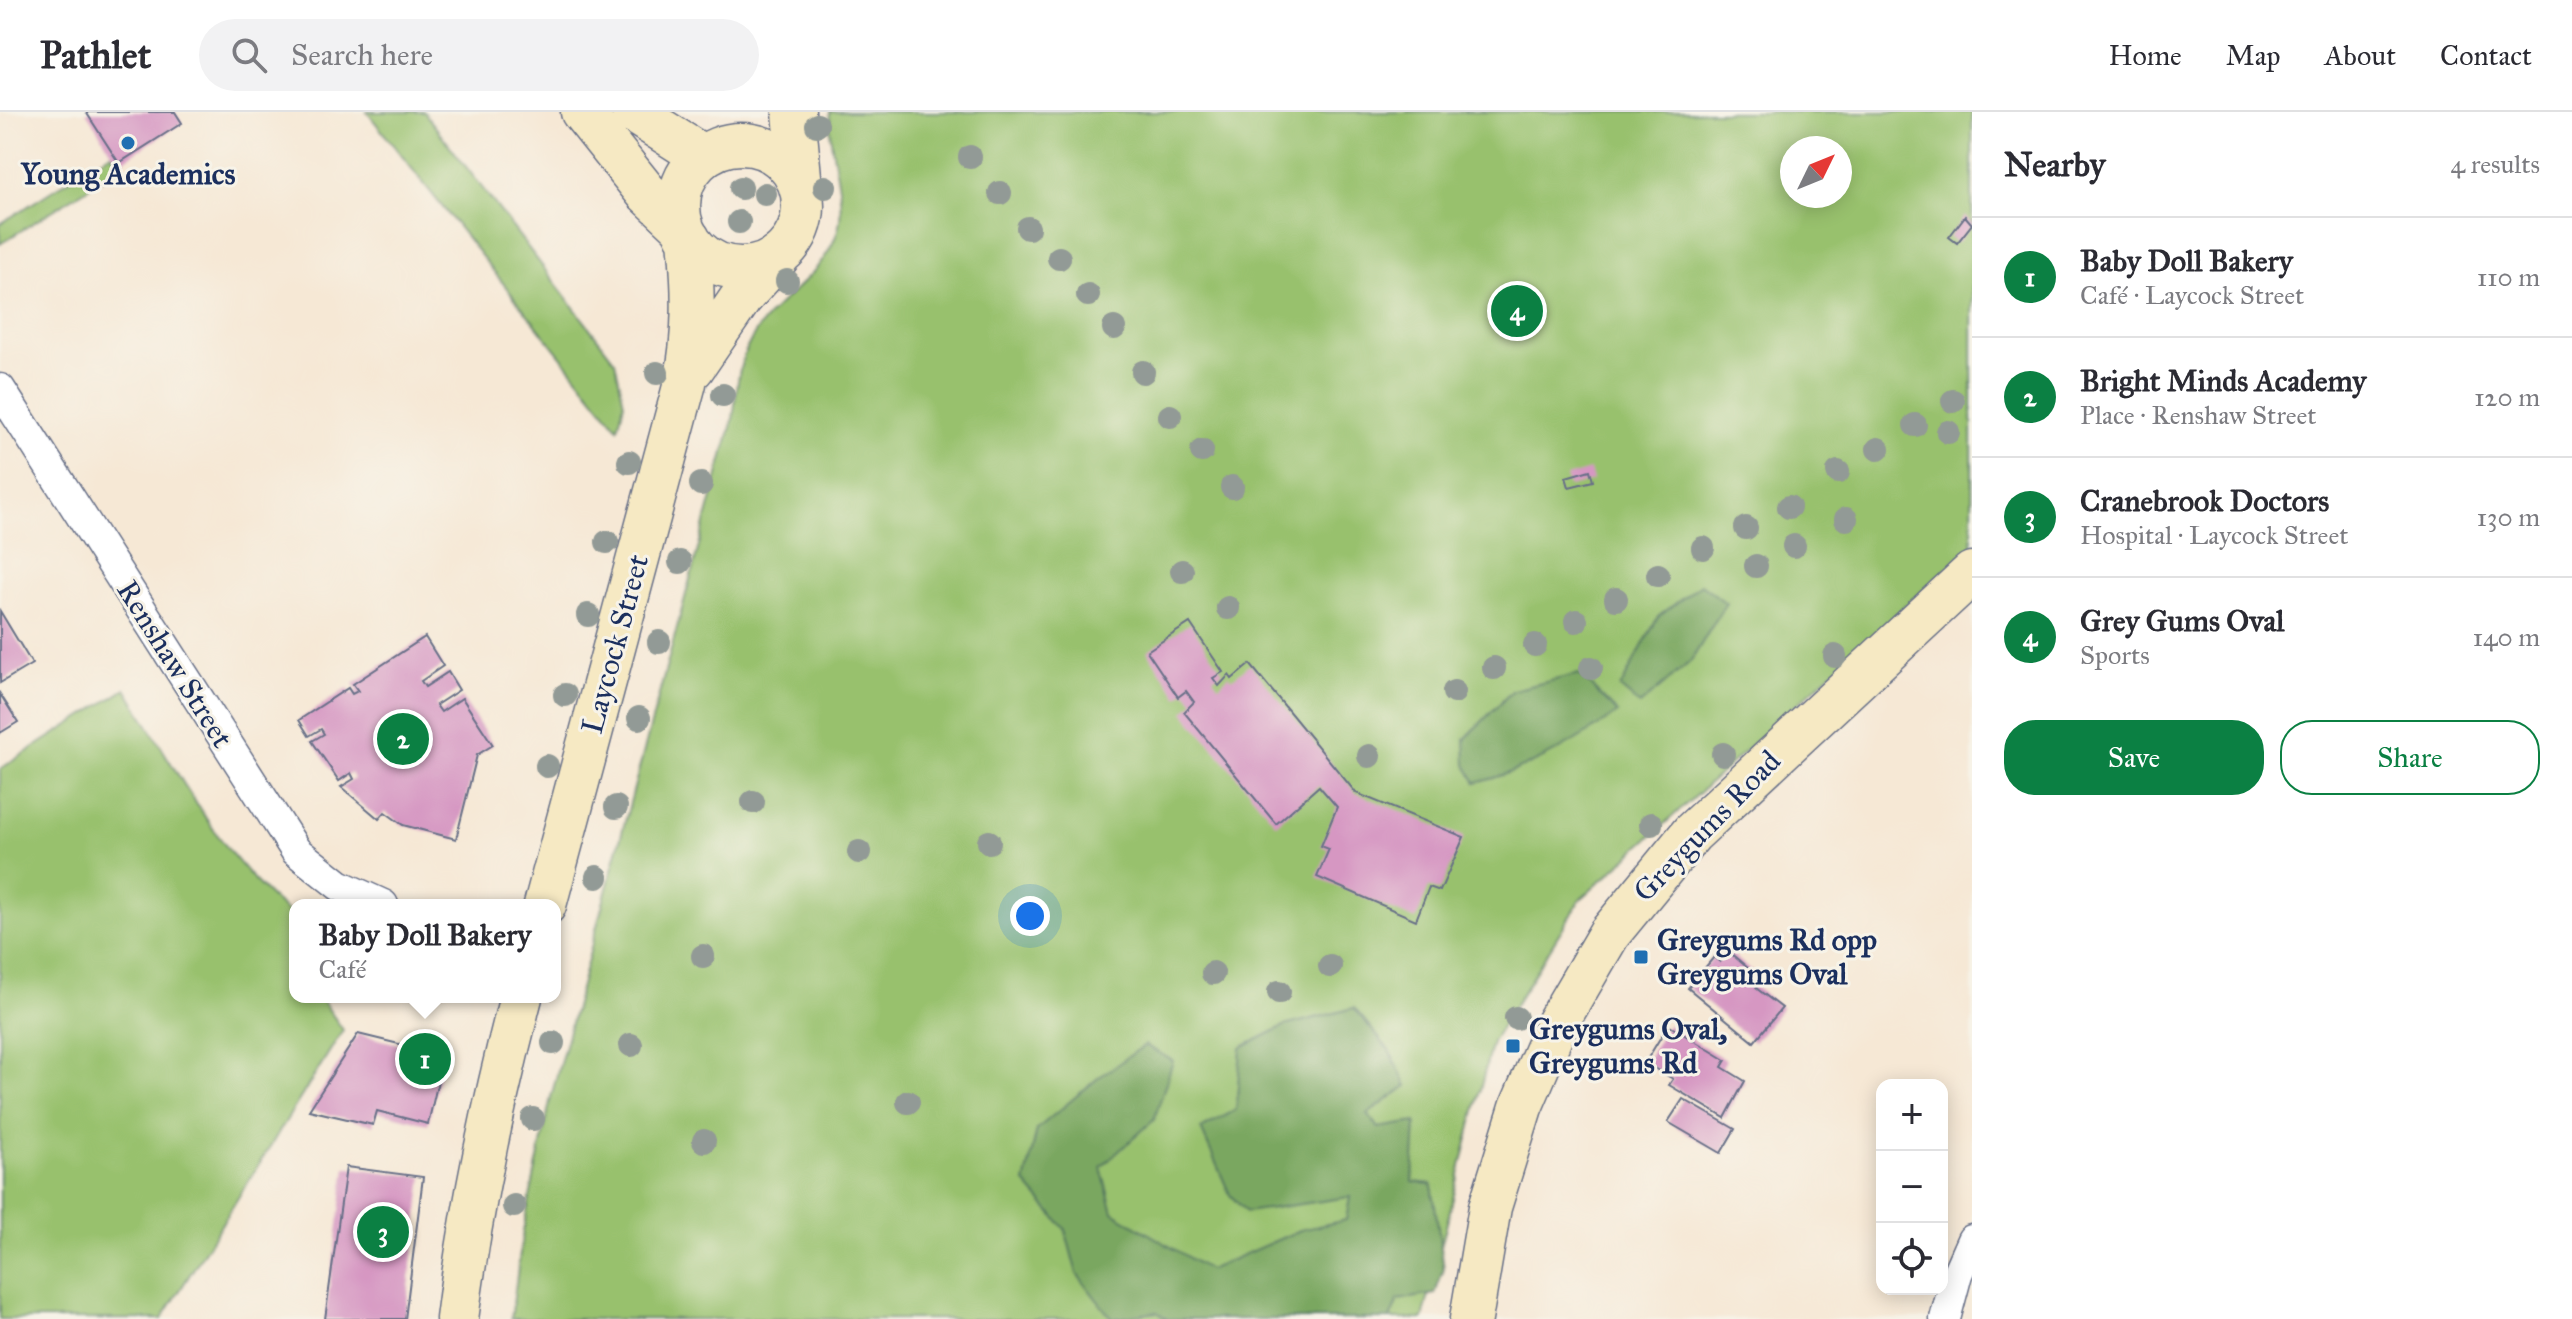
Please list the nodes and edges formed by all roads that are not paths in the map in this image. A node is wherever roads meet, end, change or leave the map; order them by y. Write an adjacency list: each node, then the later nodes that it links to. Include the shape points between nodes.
1 (582, 112): 7 (street)
2 (633, 112): 5 (street)
3 (740, 112): 5 (street)
4 (794, 112): 6 (street)
5 (710, 152): 6 (street, via 749,144 770,150 787,163); 7 (street, via 682,183 678,205)
6 (802, 192): 8 (street, via 800,225)
7 (685, 233): 8 (street, via 701,254 728,267 757,266); 9 (street, Laycock Street, via 694,297)
8 (783, 252): 9 (street, Laycock Street, via 723,321)
9 (685, 383): 13 (street, Laycock Street)
10 (0, 389): 12 (street, Renshaw Street, via 289,842 315,869)
11 (1972, 573): 17 (street, Greygums Road, via 1692,833 1609,934 1557,1023 1521,1107 1490,1207)
12 (370, 899)
13 (547, 899)
14 (519, 1003): 16 (street, via 490,1114)
15 (1972, 1240): 18 (street)
16 (457, 1319)
17 (1471, 1319)
18 (1945, 1319)

